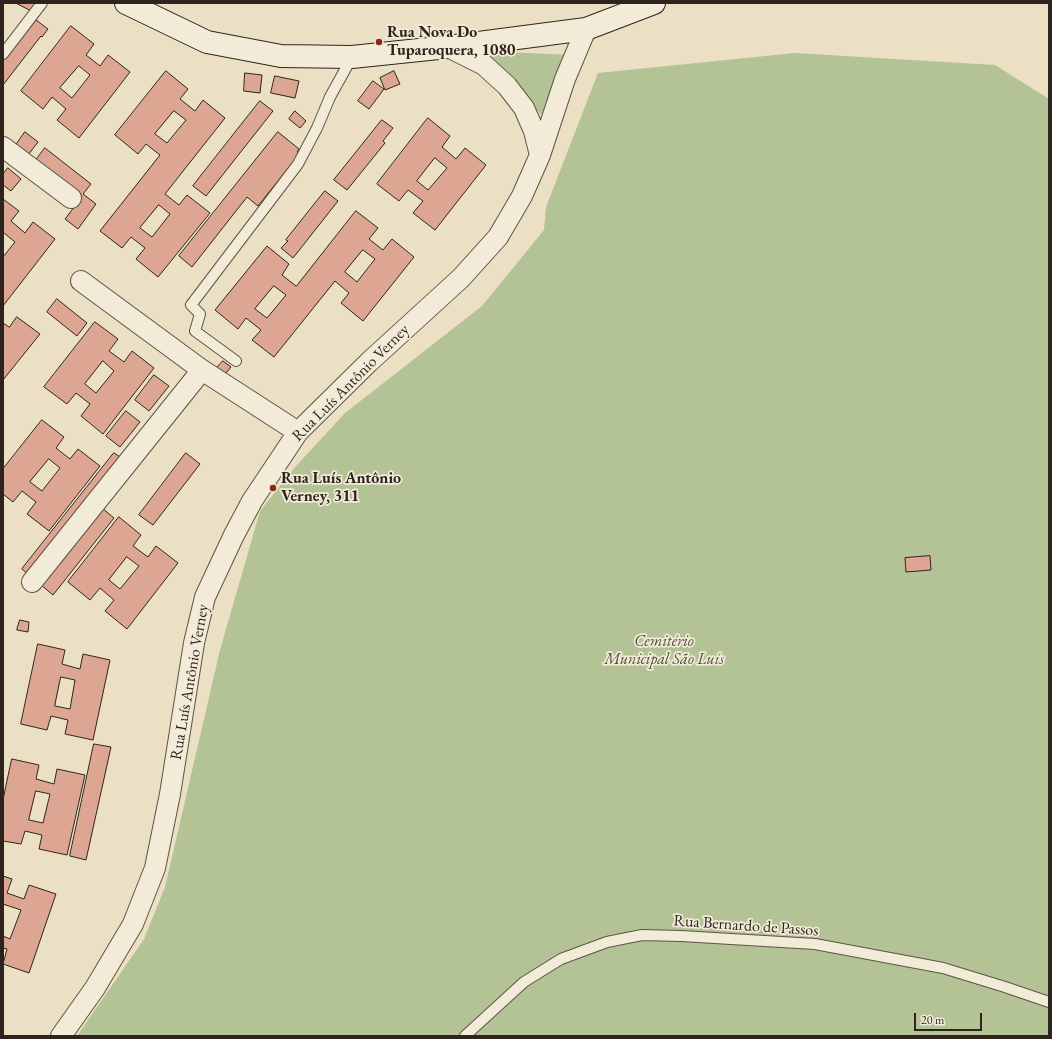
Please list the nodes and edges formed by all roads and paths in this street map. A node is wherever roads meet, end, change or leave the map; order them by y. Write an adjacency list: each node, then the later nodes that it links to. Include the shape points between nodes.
1 (42, 3): 6 (lane)
2 (126, 3): 7 (street, via 207,42 281,56)
3 (654, 3): 4 (street)
4 (586, 29): 5 (street); 9 (street, Rua Luís Antônio Verney, via 565,79)
5 (448, 47): 7 (street); 9 (street, via 484,65 507,86 524,108 534,131)
6 (3, 54)
7 (352, 57): 12 (lane, via 298,164 190,305 200,314 195,331)
8 (3, 147): 10 (street)
9 (540, 155): 14 (street, Rua Luís Antônio Verney, via 522,196 498,238 461,278 369,362)
10 (71, 198)
11 (81, 281): 13 (street)
12 (236, 361)
13 (202, 370): 14 (street); 15 (street)
14 (298, 432): 17 (street, Rua Luís Antônio Verney, via 252,501 205,598 194,643 170,794 155,868 133,924 95,988)
15 (32, 582)
16 (1049, 1002): 18 (lane, Rua Bernardo de Passos, via 943,968 815,944 642,935 607,942 561,959 524,982)
17 (61, 1036)
18 (465, 1036)

